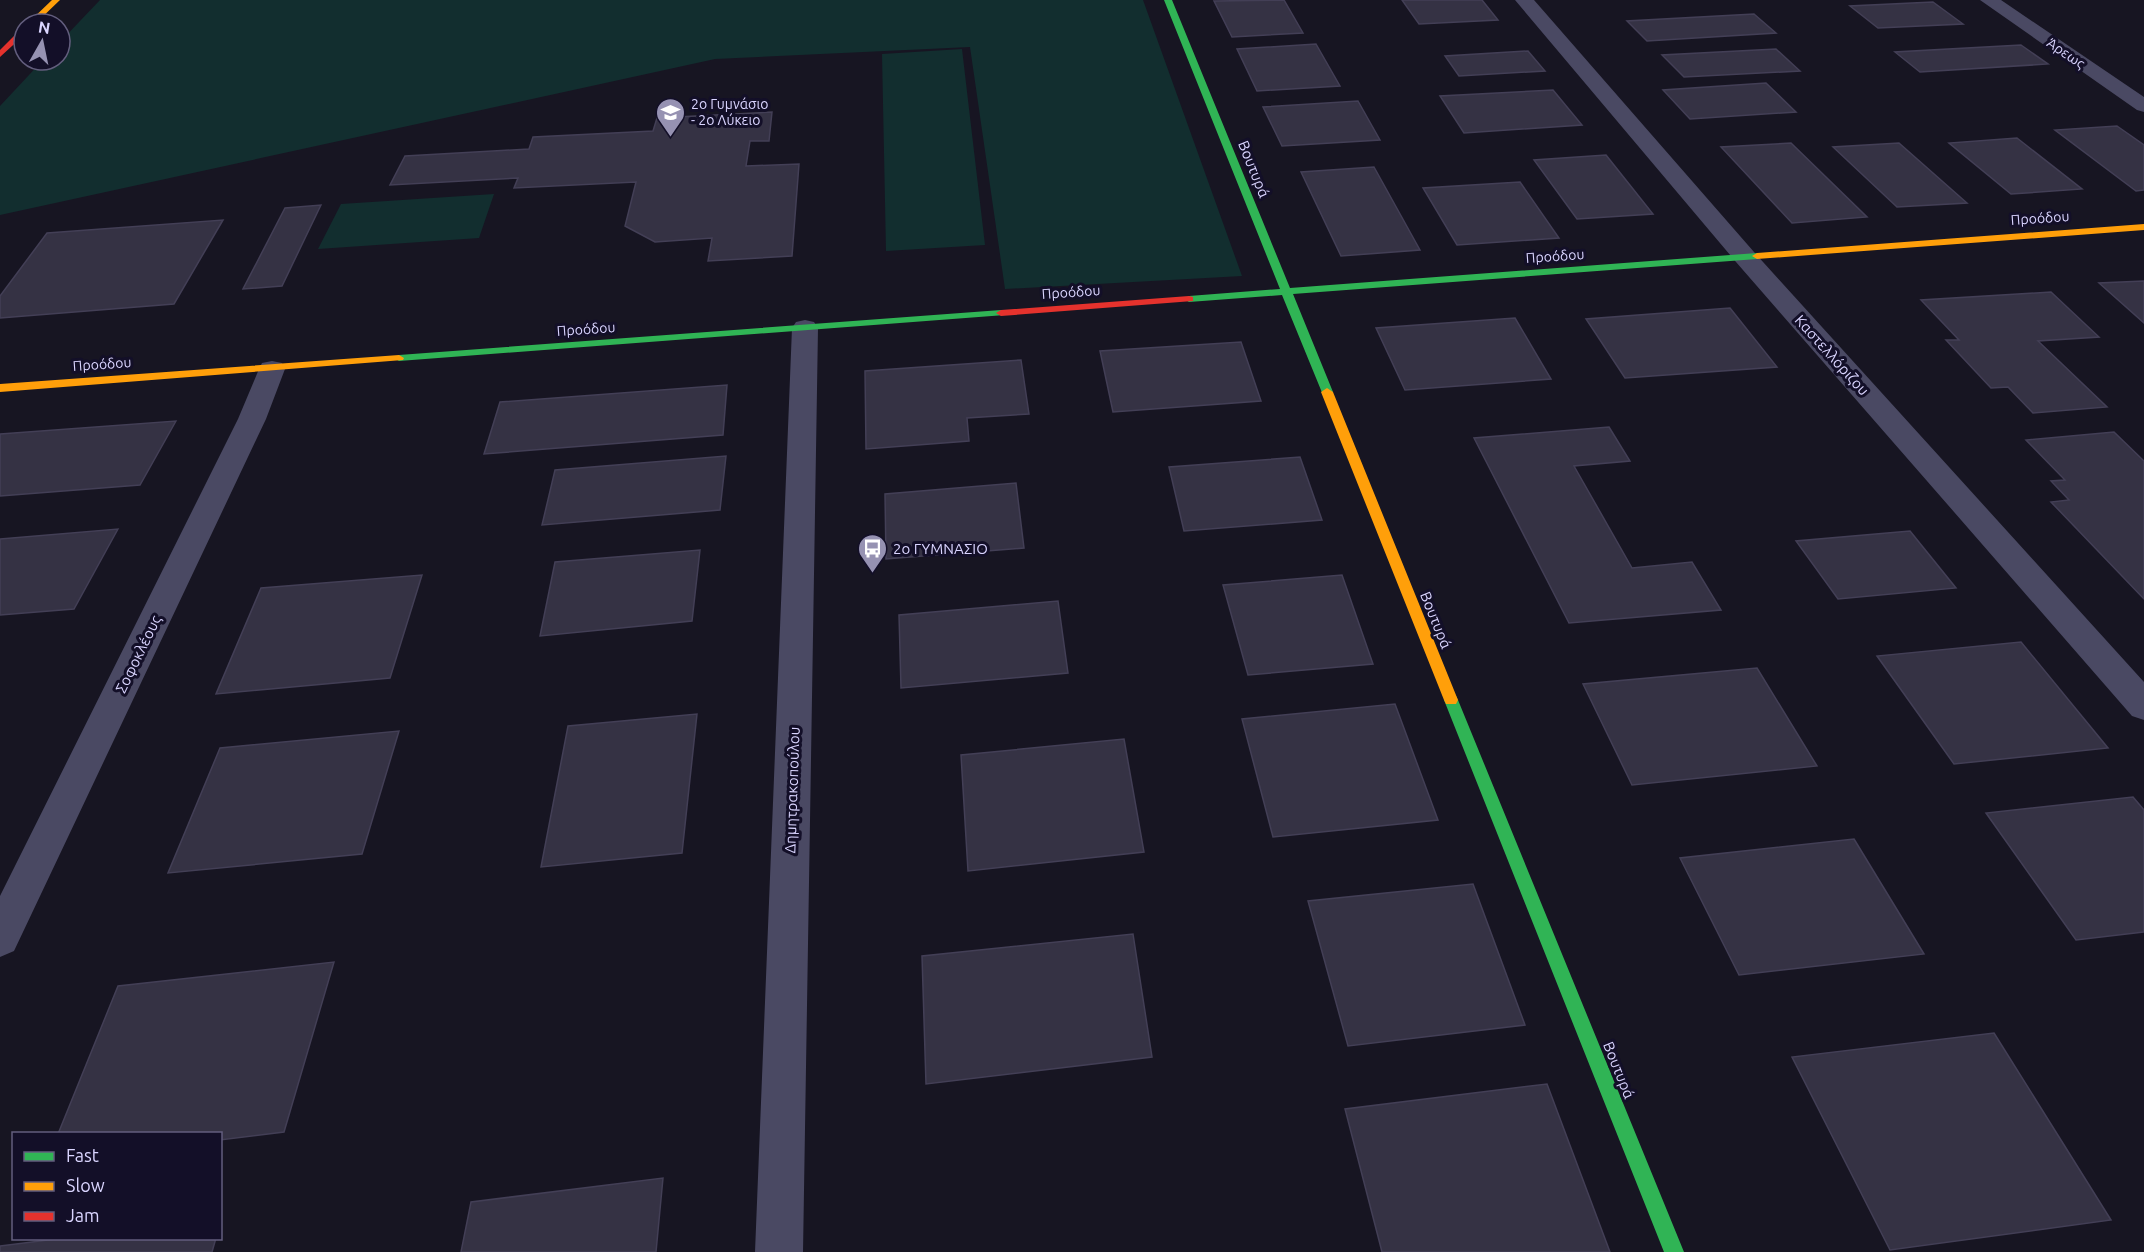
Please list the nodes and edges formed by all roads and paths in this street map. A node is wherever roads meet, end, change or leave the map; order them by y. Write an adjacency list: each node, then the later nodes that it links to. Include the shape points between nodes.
1 (56, 0): 5 (street)
2 (1168, 0): 11 (street, Βουτυρά)
3 (1524, 0): 10 (street, Καστελλόριζου)
4 (1989, 0): 8 (street, Άρεως)
5 (44, 12)
6 (12, 43): 7 (street)
7 (0, 55)
8 (2144, 106)
9 (2144, 227): 10 (street, Προόδου)
10 (1745, 257): 11 (street, Προόδου); 15 (street, Καστελλόριζου)
11 (1286, 293): 12 (street, Προόδου); 18 (street, Βουτυρά)
12 (804, 328): 13 (street, Προόδου); 17 (street, Δημητρακοπούλου)
13 (272, 369): 14 (street, Προόδου); 16 (street, Σοφοκλέους, via 252,419)
14 (0, 388)
15 (2143, 705)
16 (0, 938)
17 (779, 1252)
18 (1674, 1252)

